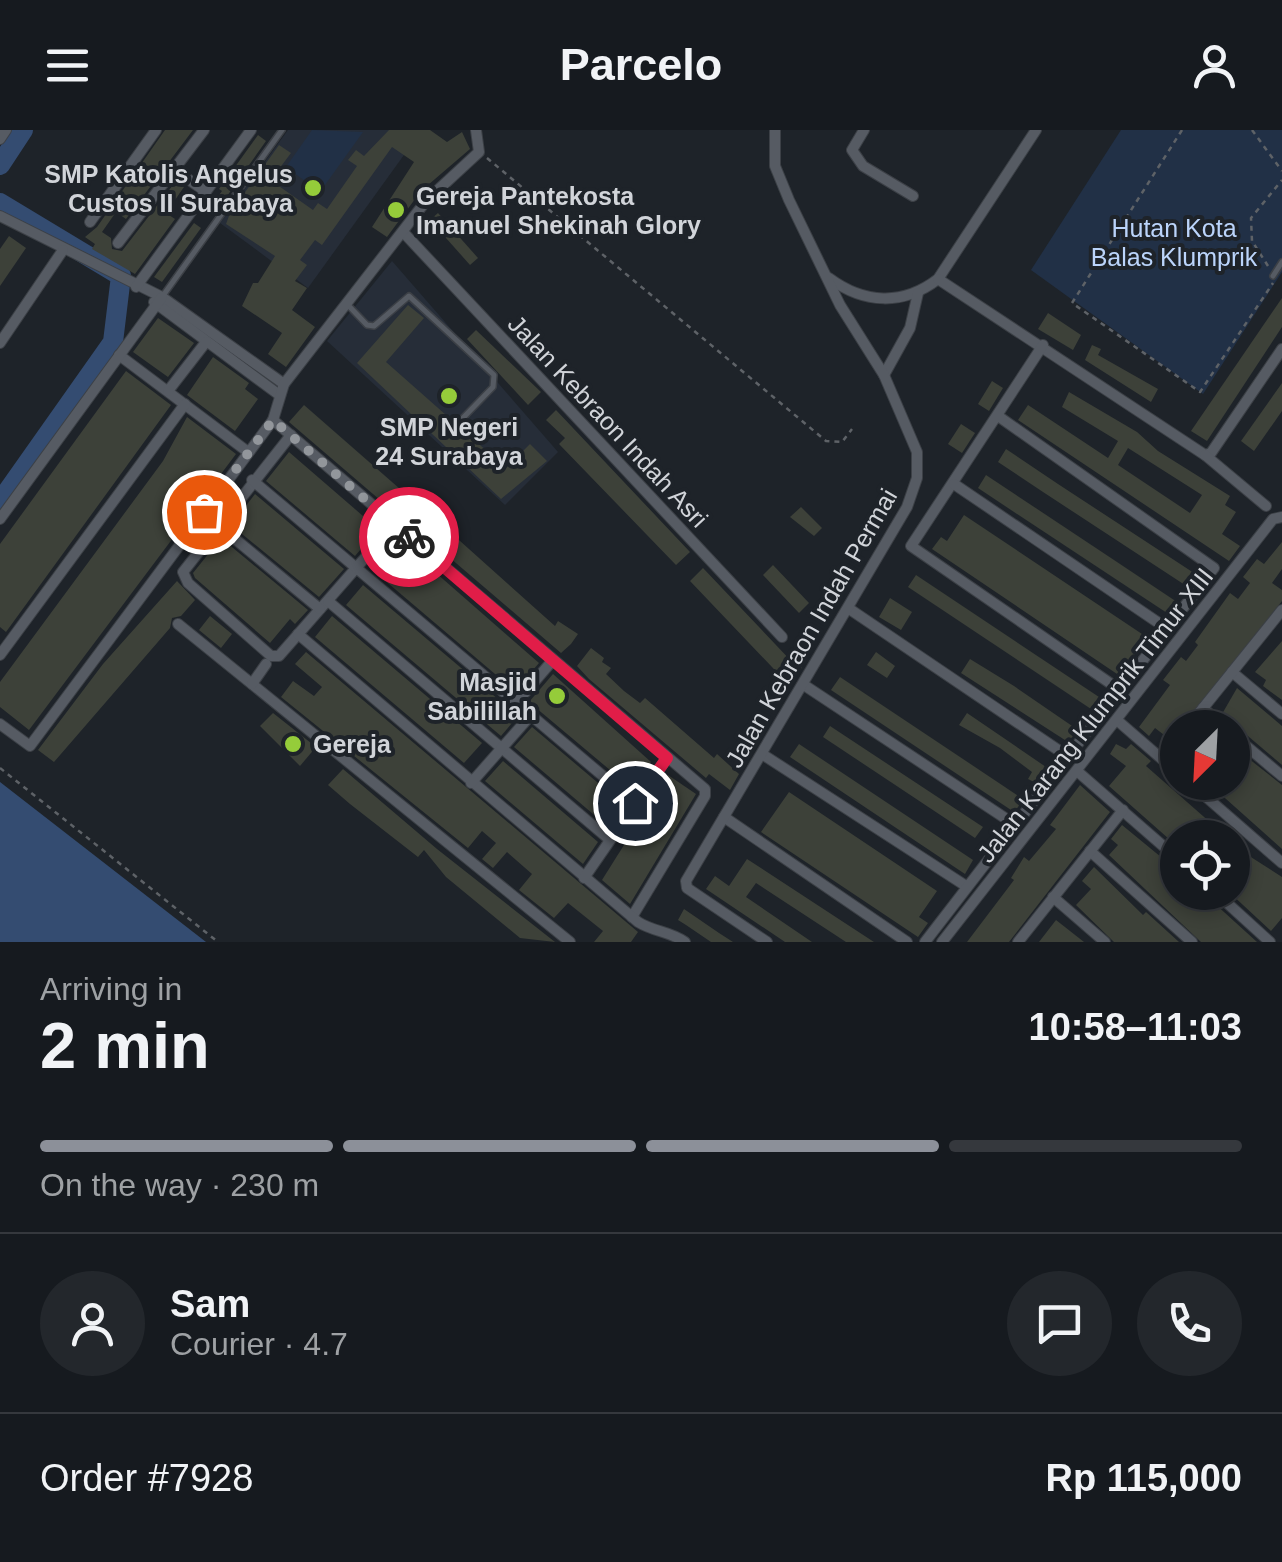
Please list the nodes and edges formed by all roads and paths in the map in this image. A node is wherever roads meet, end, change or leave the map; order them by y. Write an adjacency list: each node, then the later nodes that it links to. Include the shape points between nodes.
1 (6, 130): 12 (street)
2 (156, 130): 20 (street)
3 (204, 130): 14 (street)
4 (251, 130): 17 (street)
5 (282, 130): 30 (lane)
6 (476, 130): 13 (street)
7 (775, 130): 26 (street, Jalan Kebraon Indah Permai, via 774,166)
8 (864, 130): 18 (street, via 852,150 857,161)
9 (1036, 130): 27 (street)
10 (1182, 130): 25 (path, via 1072,303 1200,392 1259,308)
11 (1252, 130): 15 (path)
12 (0, 140)
13 (479, 152): 21 (street, via 435,190); 45 (path, via 826,441 842,442)
14 (174, 169): 17 (street); 22 (street)
15 (1282, 171)
16 (1282, 180): 25 (path, via 1257,205 1250,225)
17 (206, 192): 28 (street)
18 (913, 196)
19 (0, 217): 23 (street)
20 (90, 222)
21 (404, 233): 31 (street); 64 (street, Jalan Kebraon Indah Asri)
22 (118, 243)
23 (63, 250): 28 (street); 33 (street)
24 (1282, 262): 25 (lane)
25 (1273, 276)
26 (828, 277): 29 (street, via 861,296); 38 (street, Jalan Kebraon Indah Permai)
27 (938, 279): 29 (street); 34 (street)
28 (138, 284): 30 (street)
29 (918, 292): 38 (street, via 910,328)
30 (160, 301): 32 (street); 36 (street); 37 (street)
31 (346, 303): 39 (street); 44 (lane, via 370,327 404,296 414,298 494,376 493,387)
32 (206, 342): 37 (street); 40 (street)
33 (0, 343)
34 (1043, 345): 42 (street); 48 (street)
35 (1282, 349): 48 (street)
36 (119, 355): 40 (street); 54 (street)
37 (244, 362): 39 (street)
38 (884, 375): 59 (street, Jalan Kebraon Indah Permai, via 914,448 917,478)
39 (281, 389): 43 (street)
40 (168, 391): 41 (street)
41 (186, 404): 47 (street); 65 (street)
42 (998, 416): 50 (street); 62 (street, via 1211,562 1212,573)
43 (273, 420): 46 (street); 47 (street)
44 (460, 421)
45 (852, 429)
46 (290, 435): 49 (street); 55 (street)
47 (248, 452): 77 (street, via 30,746)
48 (1205, 455): 52 (street)
49 (252, 480): 56 (street); 57 (street)
50 (954, 484): 62 (street); 62 (street, via 913,549 1120,690)
51 (412, 503): 55 (street)
52 (1266, 506)
53 (1282, 517): 75 (street, Jalan Karang Klumprik Timur XIII, via 1273,519)
54 (0, 519)
55 (394, 524): 57 (street); 66 (street)
56 (218, 525): 58 (street); 63 (street, via 186,566 188,583 269,654 279,656)
57 (356, 568): 58 (street); 71 (street)
58 (324, 605): 63 (street); 78 (street)
59 (848, 608): 70 (street, Jalan Kebraon Indah Permai); 81 (street)
60 (1280, 618): 68 (street)
61 (178, 624): 69 (street)
62 (1168, 630)
63 (298, 634): 87 (street)
64 (782, 637)
65 (0, 655)
66 (553, 660): 71 (street); 83 (street)
67 (266, 664): 69 (street)
68 (1232, 672): 72 (street); 73 (street)
69 (252, 684): 104 (street)
70 (804, 685): 80 (street, Jalan Kebraon Indah Permai); 92 (street)
71 (516, 703): 74 (street)
72 (1203, 708)
73 (1282, 714)
74 (531, 716): 78 (street); 89 (street)
75 (1118, 721): 82 (street); 85 (street, Jalan Karang Klumprik Timur XIII)
76 (1094, 723): 81 (street)
77 (0, 724)
78 (502, 748): 87 (street); 93 (street)
79 (1250, 749): 86 (street)
80 (762, 754): 91 (street, Jalan Kebraon Indah Permai); 98 (street)
81 (1067, 756): 92 (street)
82 (1160, 757)
83 (667, 758): 89 (street); 101 (street, via 705,796)
84 (0, 768): 103 (path)
85 (1078, 771): 90 (street); 110 (street, Jalan Karang Klumprik Timur XIII)
86 (1282, 776)
87 (471, 783): 97 (street)
88 (1210, 800): 96 (street)
89 (635, 803): 93 (street)
90 (1123, 810): 94 (street); 95 (street)
91 (724, 817): 107 (street, Jalan Kebraon Indah Permai, via 686,887); 108 (street)
92 (1014, 824): 98 (street)
93 (610, 840): 97 (street)
94 (1160, 843)
95 (1090, 851): 99 (street); 112 (street)
96 (1282, 863)
97 (584, 878): 101 (street)
98 (966, 886): 109 (street)
99 (1053, 898): 102 (street); 111 (street)
100 (1235, 910): 113 (street)
101 (643, 924): 105 (street); 106 (street)
102 (1101, 941)
103 (218, 942)
104 (570, 942)
105 (646, 942)
106 (685, 942)
107 (767, 942)
108 (907, 942)
109 (925, 942)
110 (942, 942)
111 (1018, 942)
112 (1192, 942)
113 (1270, 942)

